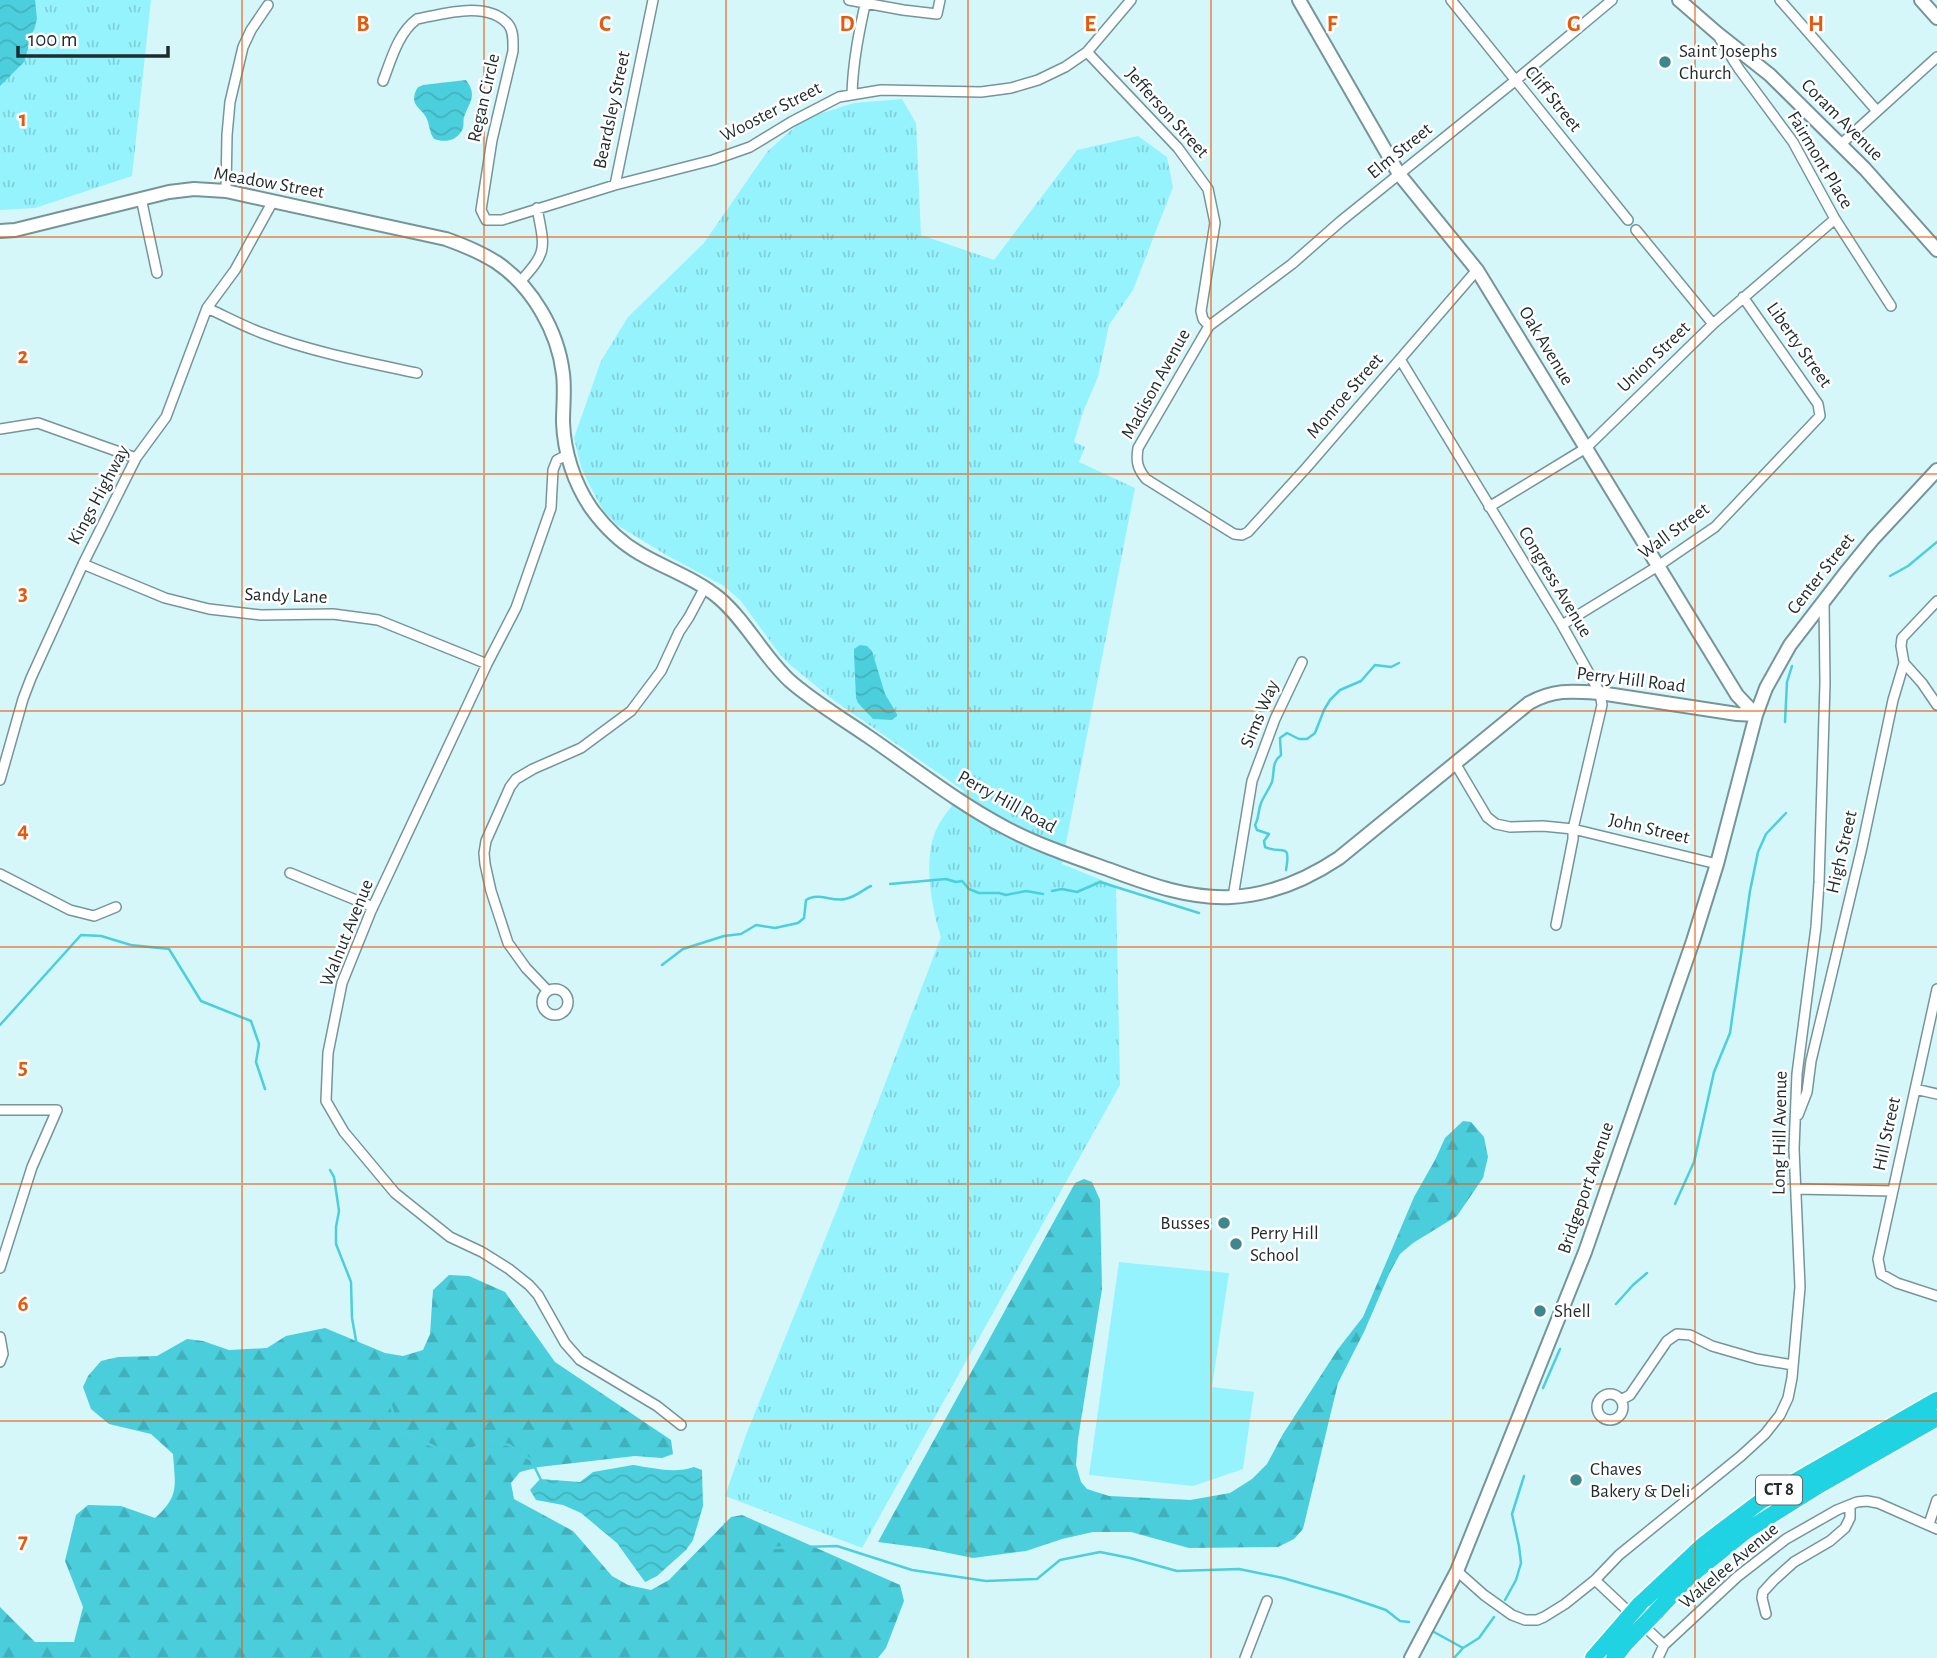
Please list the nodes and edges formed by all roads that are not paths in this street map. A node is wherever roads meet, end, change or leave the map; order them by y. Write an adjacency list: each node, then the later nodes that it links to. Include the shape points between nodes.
1 (653, 0): 23 (street, Beardsley Street)
2 (849, 0): 11 (street)
3 (940, 0): 11 (street, via 937,14)
4 (1131, 0): 15 (street, Wooster Street)
5 (1299, 0): 22 (street, Oak Avenue)
6 (1451, 0): 17 (street, Cliff Street)
7 (1612, 0): 17 (street, Elm Street)
8 (1679, 0): 14 (street, Coram Avenue)
9 (1780, 0): 20 (street)
10 (1921, 0): 13 (street)
11 (866, 2): 19 (street, via 852,66)
12 (268, 5): 24 (street, via 243,47 230,102)
13 (1937, 18)
14 (1717, 33): 21 (street, Coram Avenue, via 1770,75); 28 (street, Fairmont Place, via 1793,142)
15 (1087, 52): 19 (street, Wooster Street, via 1038,80 1011,88); 41 (street, Jefferson Street, via 1178,148 1208,189 1215,223 1201,311)
16 (1937, 57): 20 (street)
17 (1516, 80): 22 (street, Elm Street); 30 (street, Cliff Street)
18 (383, 82): 29 (street, Regan Circle, via 401,36 417,19 480,11 509,25 513,51 490,152 481,210)
19 (852, 94): 23 (street, Wooster Street, via 800,117 750,147)
20 (1877, 111): 21 (street)
21 (1840, 145): 33 (street, Coram Avenue)
22 (1399, 174): 34 (street, Oak Avenue); 41 (street, Elm Street)
23 (615, 186): 27 (street, Wooster Street)
24 (226, 191): 25 (street, Meadow Street, via 169,192); 26 (street, Meadow Street)
25 (141, 198): 32 (street, Meadow Street); 35 (street)
26 (273, 201): 36 (street, Meadow Street, via 446,239 496,262); 39 (street, Kings Highway, via 235,270)
27 (537, 208): 29 (street, Wooster Street, via 502,220); 36 (street, via 544,243 538,261)
28 (1835, 219): 37 (street, Union Street); 38 (street, Fairmont Place)
29 (486, 220)
30 (1628, 220)
31 (1636, 230): 40 (street)
32 (0, 231)
33 (1937, 250)
34 (1477, 270): 42 (street, Monroe Street); 46 (street, Oak Avenue)
35 (157, 273)
36 (519, 283): 47 (street, Perry Hill Road, via 556,343 563,374)
37 (1743, 297): 40 (street, Union Street); 44 (street, Liberty Street, via 1818,404)
38 (1891, 306)
39 (207, 308): 43 (street, via 261,333); 48 (street, Kings Highway, via 166,417)
40 (1713, 324): 46 (street, Union Street)
41 (1209, 326): 51 (street, Madison Avenue, via 1136,458 1146,479)
42 (1401, 359): 50 (street, Congress Avenue); 51 (street, Monroe Street, via 1248,532)
43 (416, 373)
44 (1820, 416): 53 (street, Wall Street, via 1715,527)
45 (0, 429): 48 (street, via 38,423)
46 (1586, 448): 50 (street, Union Street); 53 (street, Oak Avenue)
47 (567, 455): 54 (street, Perry Hill Road, via 582,494 612,532 640,554); 60 (street, Walnut Avenue, via 554,465 551,508 541,540 516,608)
48 (136, 458): 52 (street, Kings Highway)
49 (1937, 470): 56 (street, Center Street, via 1873,539)
50 (1489, 507): 57 (street, Congress Avenue)
51 (1234, 534)
52 (83, 564): 60 (street, Sandy Lane, via 165,598 209,609 378,620); 65 (street, Kings Highway, via 31,678)
53 (1658, 566): 57 (street, Wall Street); 63 (street, Oak Avenue, via 1737,695)
54 (705, 587): 70 (street, Perry Hill Road, via 802,691 993,821 1040,844 1159,888); 75 (street, via 661,671 631,711 581,748 516,779 486,841 485,864 508,943)
55 (1937, 601): 59 (street, High Street, via 1902,638)
56 (1824, 602): 63 (street, Center Street, via 1783,656); 79 (street, Long Hill Avenue, via 1819,883)
57 (1562, 625): 61 (street, Congress Avenue)
58 (1302, 662): 70 (street, Sims Way, via 1252,781)
59 (1904, 663): 62 (street); 79 (street, High Street, via 1807,1092)
60 (487, 664): 72 (street, Walnut Avenue)
61 (1600, 693): 63 (street, Perry Hill Road); 64 (street, Perry Hill Road, via 1561,691 1538,698); 66 (street, via 1602,705)
62 (1937, 705)
63 (1756, 715): 67 (street, Bridgeport Avenue)
64 (1455, 763): 66 (street, John Street, via 1487,817 1496,824); 70 (street, Perry Hill Road, via 1320,871 1283,887)
65 (0, 780)
66 (1573, 829): 67 (street, John Street); 73 (street)
67 (1717, 864): 94 (street, Bridgeport Avenue, via 1585,1252)
68 (290, 873): 72 (street)
69 (0, 874): 71 (street, via 94,916)
70 (1233, 897)
71 (116, 907)
72 (373, 907): 90 (street, Walnut Avenue, via 342,983 328,1052 326,1101 333,1115 395,1193 450,1237 482,1252 529,1285 580,1360)
73 (1556, 925)
74 (1937, 989): 76 (street, Hill Street)
75 (548, 991)
76 (1915, 1089): 77 (street); 81 (street, Hill Street)
77 (1937, 1094)
78 (0, 1110): 82 (street, via 57,1110 32,1167)
79 (1794, 1123): 80 (street, Long Hill Avenue)
80 (1796, 1189): 81 (street, Hill Street); 86 (street, Long Hill Avenue, via 1800,1287)
81 (1894, 1191): 83 (street, via 1878,1259 1881,1274)
82 (0, 1268)
83 (1937, 1296)
84 (0, 1337): 85 (street)
85 (0, 1362)
86 (1793, 1365): 88 (street, via 1756,1359 1677,1334 1667,1341 1630,1395); 95 (street, Long Hill Avenue, via 1787,1398 1765,1434)
87 (1937, 1399): 98 (highway, CT 8, bridge, via 1761,1501 1703,1545 1639,1605)
88 (1621, 1400)
89 (1937, 1418): 98 (highway, CT 8, bridge, via 1746,1531)
90 (681, 1425)
91 (1937, 1500): 93 (street)
92 (1850, 1505): 93 (street, Wakelee Avenue, via 1878,1503); 97 (street, via 1844,1528 1763,1592); 99 (street, Wakelee Avenue, via 1786,1539 1737,1577)
93 (1933, 1527)
94 (1457, 1571): 95 (street, Long Hill Avenue, via 1511,1615 1525,1620 1559,1608); 101 (street, Bridgeport Avenue)
95 (1595, 1580): 99 (street)
96 (1267, 1601): 100 (street)
97 (1766, 1614)
98 (1619, 1640): 102 (highway, CT 8); 103 (highway, CT 8)
99 (1664, 1646): 104 (street)
100 (1245, 1658)
101 (1411, 1658)
102 (1593, 1658)
103 (1614, 1658)
104 (1658, 1658)

